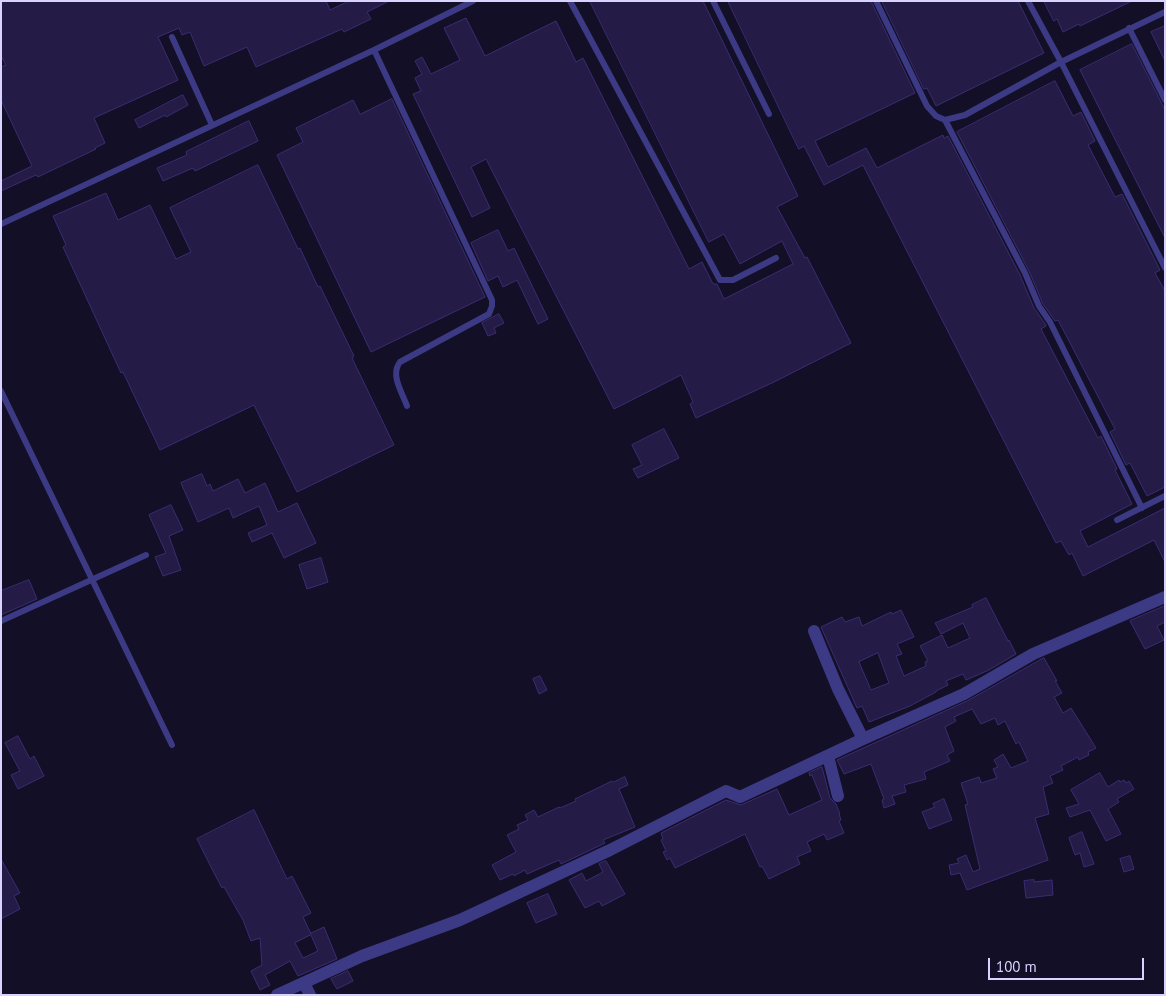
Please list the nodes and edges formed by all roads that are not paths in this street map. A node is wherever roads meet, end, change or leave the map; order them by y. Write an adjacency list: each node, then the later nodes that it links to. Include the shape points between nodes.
1 (473, 1): 9 (lane)
2 (570, 1): 16 (lane, via 720,280 733,280)
3 (713, 1): 12 (lane)
4 (876, 1): 13 (lane, via 927,106)
5 (1028, 1): 10 (lane)
6 (1165, 12): 7 (lane)
7 (1129, 28): 10 (lane); 11 (lane)
8 (172, 37): 14 (lane)
9 (374, 50): 14 (lane); 19 (lane, via 492,300 489,314 400,362 396,375)
10 (1061, 62): 13 (lane, via 965,115); 17 (lane)
11 (1165, 100)
12 (769, 114)
13 (945, 120): 21 (lane)
14 (212, 125): 15 (lane)
15 (1, 224)
16 (776, 258)
17 (1165, 268)
18 (1, 391): 24 (lane)
19 (407, 406)
20 (1165, 496): 21 (lane)
21 (1142, 508): 22 (lane)
22 (1117, 520)
23 (146, 555): 24 (lane)
24 (92, 580): 26 (lane); 29 (lane)
25 (1165, 597): 28 (street, via 1033,654 964,694)
26 (1, 621)
27 (814, 631): 28 (street)
28 (863, 739): 30 (street)
29 (172, 745)
30 (828, 756): 31 (street); 32 (street, via 740,797 726,791 460,920 362,956)
31 (838, 796)
32 (304, 983): 33 (street); 34 (street)
33 (277, 995)
34 (310, 995)

